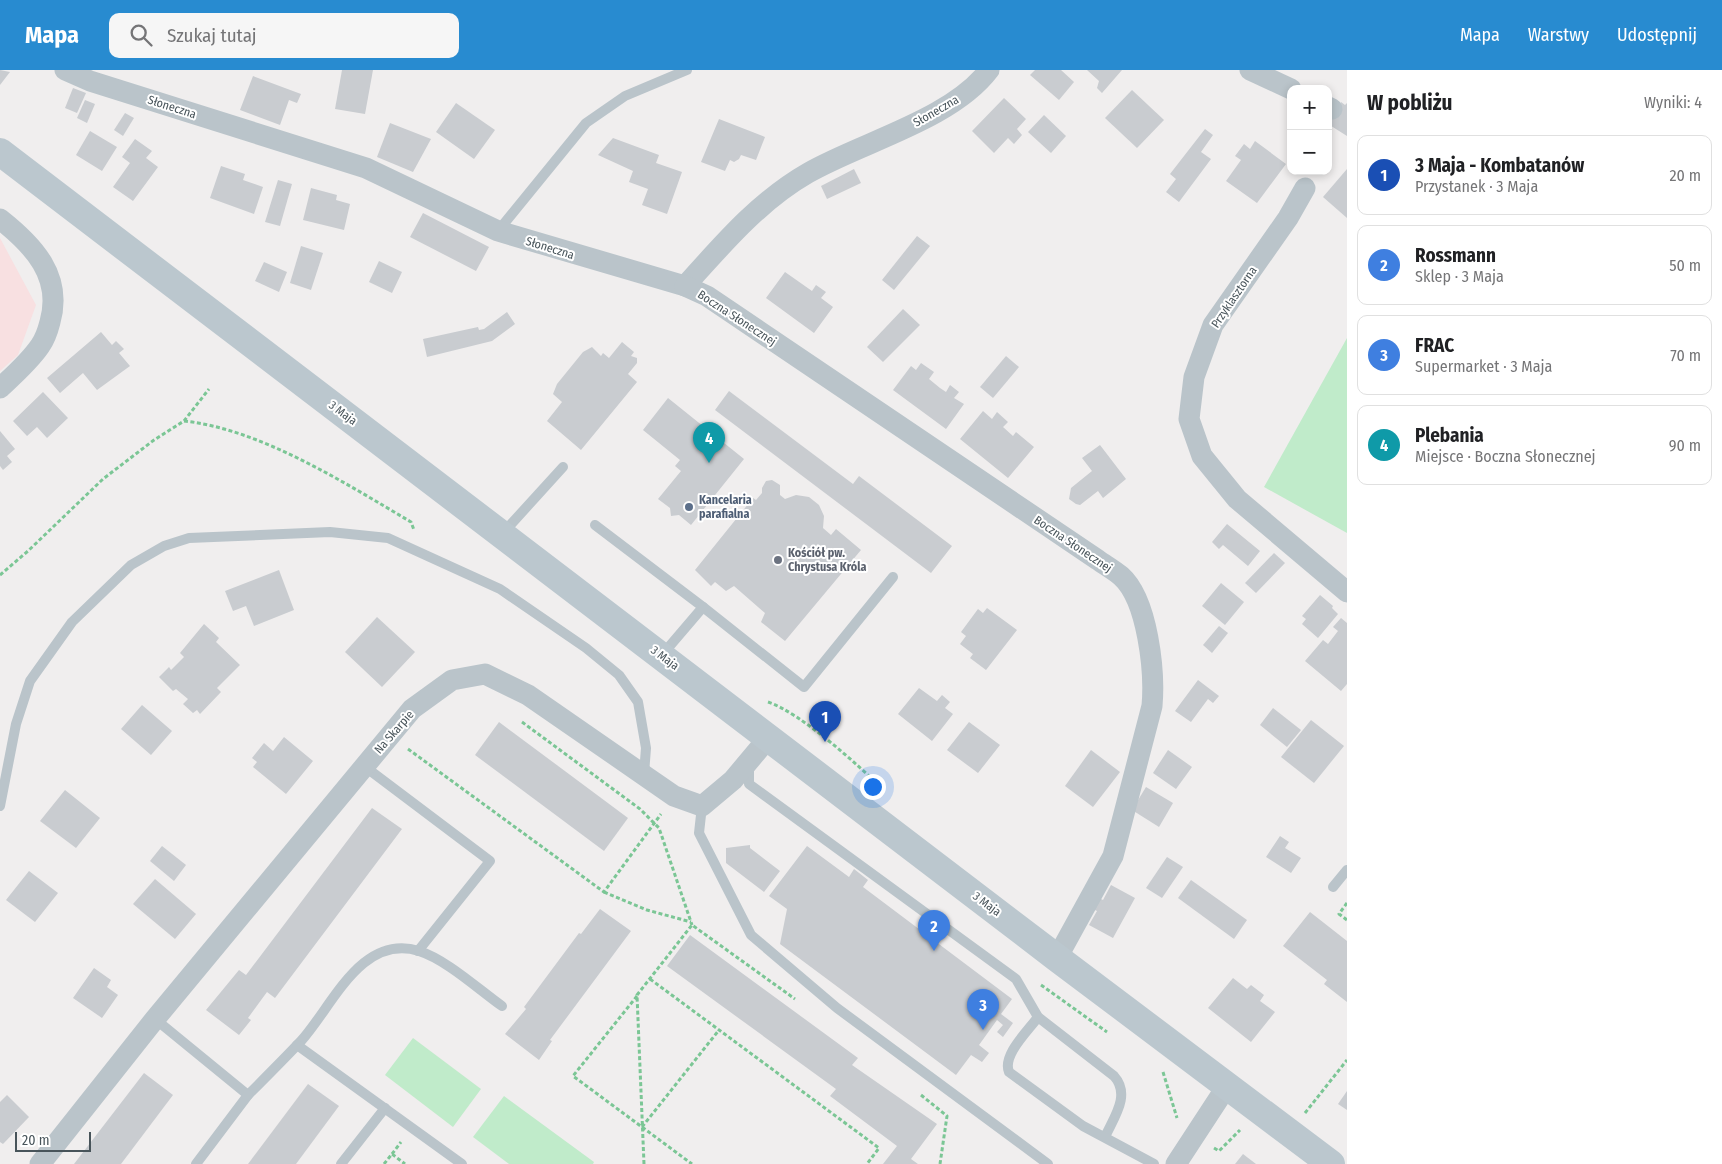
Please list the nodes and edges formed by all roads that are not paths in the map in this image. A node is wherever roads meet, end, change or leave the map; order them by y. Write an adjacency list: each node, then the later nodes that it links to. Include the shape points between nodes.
1 (65, 70): 9 (street, Słoneczna, via 90,81 366,168)
2 (687, 70): 9 (lane, via 625,96 586,123)
3 (989, 70): 10 (street, Słoneczna, via 961,97 928,118 840,156 776,195 731,234)
4 (1250, 70): 5 (street)
5 (1287, 87)
6 (0, 152): 14 (street, 3 Maja)
7 (1305, 188): 16 (street, Przyklasztorna, via 1288,218 1213,325 1194,377 1189,419 1202,456 1237,498)
8 (0, 218): 11 (street, via 39,255 49,273 54,296 52,314 41,346)
9 (498, 231): 10 (street, Słoneczna)
10 (685, 286): 28 (street, Boczna Słonecznej, via 707,296 1122,576 1130,589 1146,628 1154,688 1152,706 1113,856)
11 (0, 388)
12 (563, 467): 14 (lane)
13 (595, 525): 17 (lane)
14 (502, 534): 18 (street, 3 Maja)
15 (893, 577): 17 (lane, via 804,686)
16 (1347, 592)
17 (703, 607): 18 (lane)
18 (662, 656): 19 (street, 3 Maja)
19 (769, 737): 20 (street); 28 (street, 3 Maja)
20 (749, 760): 24 (street, via 733,780); 30 (lane, via 749,784 1016,979)
21 (364, 766): 22 (street, Na Skarpie, via 412,709 452,680 485,674 528,695); 27 (lane, via 490,861); 31 (street, Na Skarpie)
22 (644, 776): 23 (lane, via 646,748 638,702 618,675 586,648 500,589 388,538 330,532 189,538 164,546 131,565 72,622 30,681 16,724); 24 (street, Na Skarpie, via 674,796)
23 (0, 806)
24 (702, 806): 41 (lane, via 699,833 752,935 838,1008)
25 (1347, 870): 26 (lane)
26 (1333, 887)
27 (418, 951): 29 (lane, via 434,958); 32 (lane, via 384,951 369,958 355,970)
28 (1057, 958): 33 (street, 3 Maja)
29 (502, 1006)
30 (1038, 1017): 36 (lane, via 1121,1084 1122,1100); 36 (lane, via 1009,1057 1009,1072 1083,1126)
31 (155, 1019): 34 (lane); 37 (street, Na Skarpie)
32 (297, 1045): 34 (lane); 35 (lane)
33 (1227, 1086): 43 (street); 44 (street, 3 Maja)
34 (248, 1095): 38 (lane)
35 (385, 1108): 39 (lane); 40 (lane)
36 (1104, 1137): 42 (lane)
37 (40, 1164)
38 (196, 1164)
39 (341, 1164)
40 (462, 1164)
41 (1048, 1164)
42 (1154, 1164)
43 (1176, 1164)
44 (1332, 1164)

